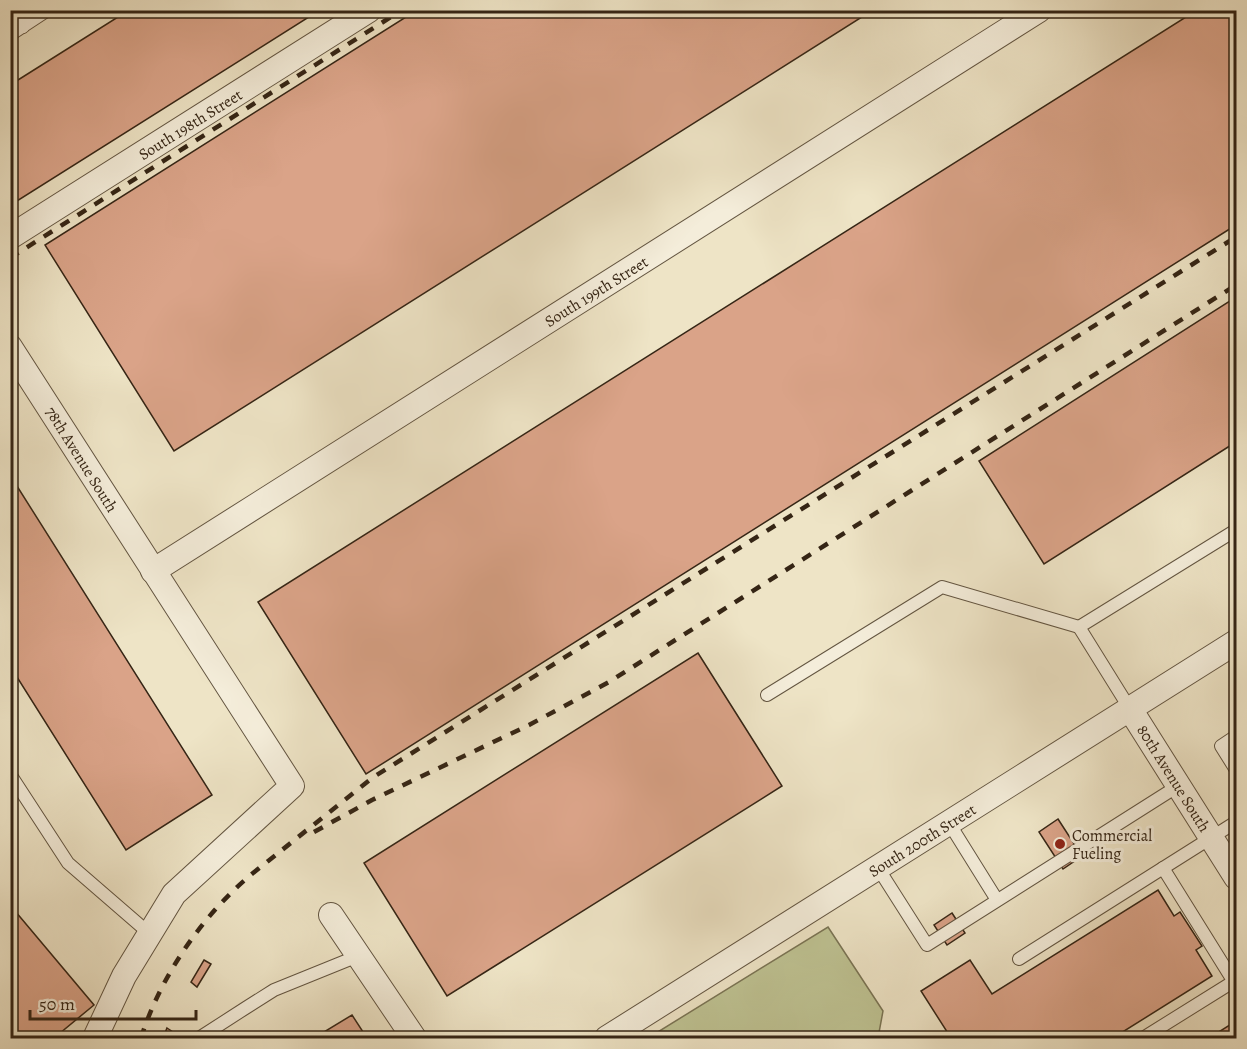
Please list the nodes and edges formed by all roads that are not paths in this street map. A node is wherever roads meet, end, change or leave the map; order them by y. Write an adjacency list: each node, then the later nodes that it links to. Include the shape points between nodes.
1 (13, 10): 5 (lane)
2 (48, 10): 5 (lane)
3 (369, 10): 7 (street, South 198th Street)
4 (1039, 10): 10 (street, South 199th Street)
5 (23, 27): 6 (lane)
6 (10, 34)
7 (10, 237)
8 (10, 346): 10 (street, 78th Avenue South)
9 (1236, 530): 11 (lane)
10 (153, 571): 27 (street, 78th Avenue South, via 292,786 174,894)
11 (1079, 627): 13 (lane, via 942,587); 14 (lane)
12 (1236, 642): 14 (street, South 200th Street)
13 (767, 695)
14 (1130, 709): 18 (street, 80th Avenue South); 20 (street, South 200th Street)
15 (1236, 736): 16 (lane, via 1221,746)
16 (1236, 770)
17 (10, 774): 27 (lane, via 68,863)
18 (1178, 786): 21 (street, 80th Avenue South); 25 (lane)
19 (1236, 822): 21 (lane)
20 (949, 823): 22 (street, South 200th Street); 25 (lane)
21 (1211, 838): 23 (lane); 24 (street, 80th Avenue South)
22 (878, 868): 25 (lane, via 927,945); 34 (street, South 200th Street)
23 (1164, 868): 29 (lane); 30 (lane)
24 (1236, 878)
25 (997, 900)
26 (331, 915): 28 (street)
27 (150, 934): 31 (street, via 124,976)
28 (358, 956): 32 (lane, via 274,990); 33 (street)
29 (1018, 959)
30 (1235, 981): 35 (lane)
31 (95, 1038)
32 (199, 1038)
33 (414, 1038)
34 (607, 1038)
35 (1143, 1038)

